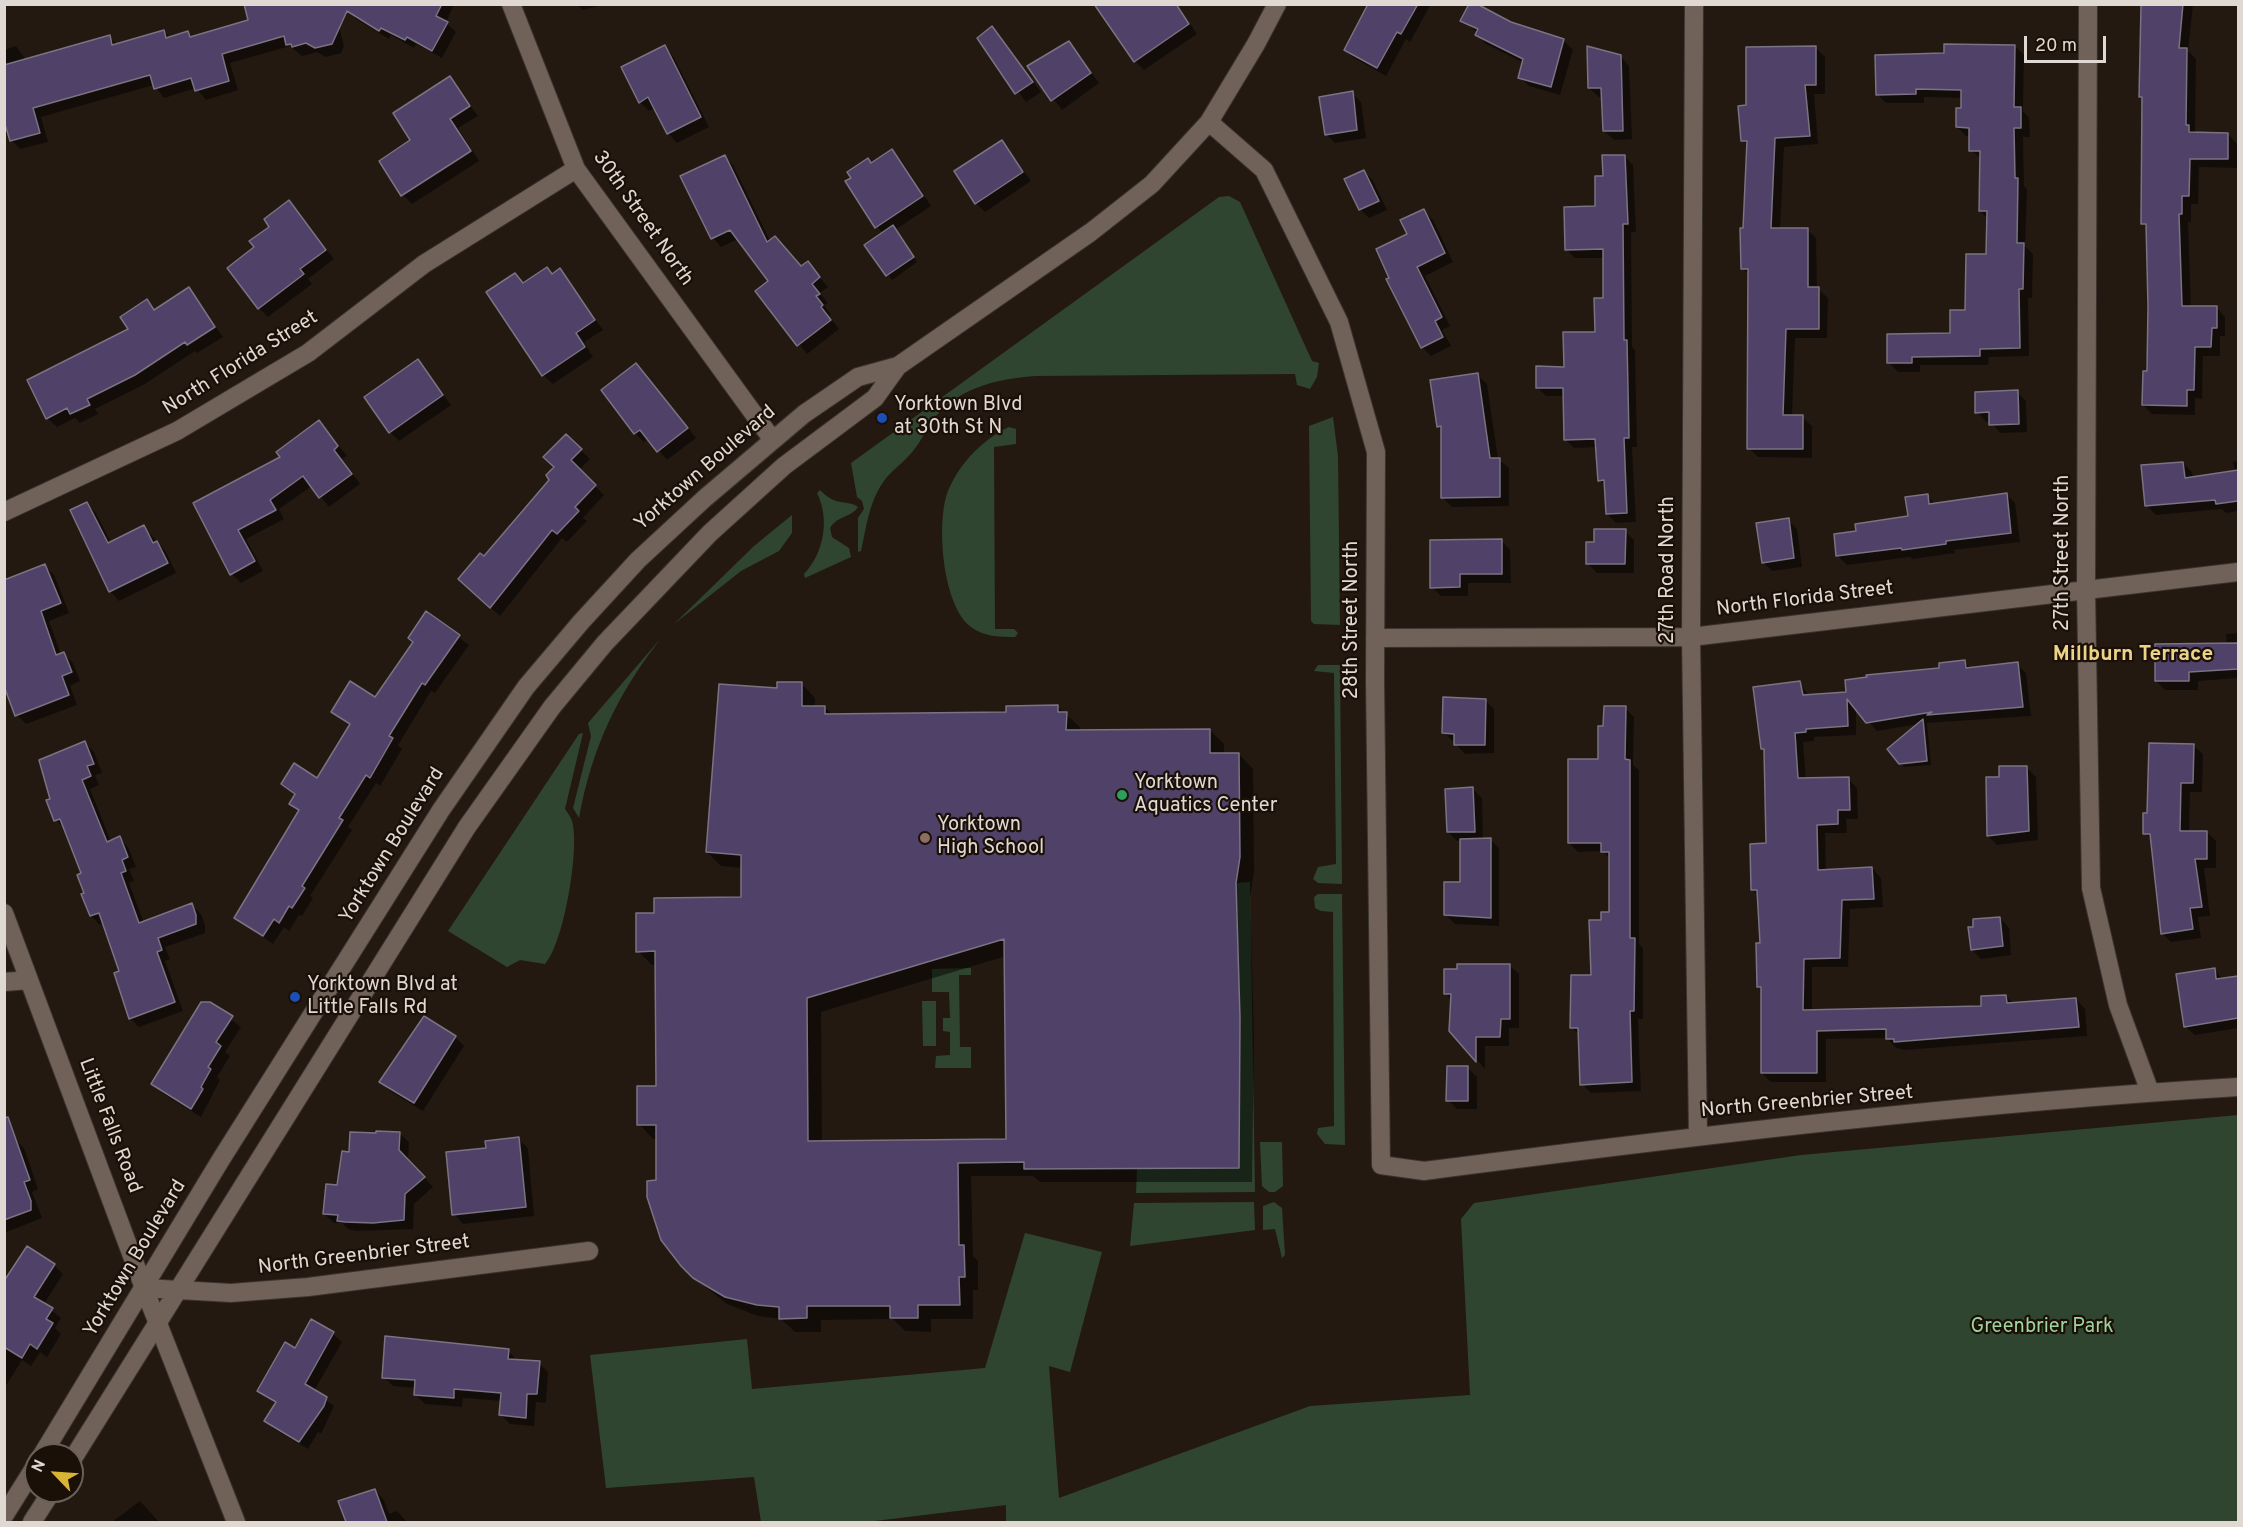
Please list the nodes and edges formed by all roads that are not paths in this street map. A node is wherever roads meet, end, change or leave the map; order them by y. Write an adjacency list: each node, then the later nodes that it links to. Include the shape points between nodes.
1 (511, 4): 6 (street, 30th Street North)
2 (1277, 4): 5 (street, Yorktown Boulevard)
3 (1694, 4): 12 (street, 27th Road North)
4 (2088, 4): 11 (street, 27th Street North)
5 (1209, 122): 7 (street, Yorktown Boulevard, via 1152,184 1091,232); 13 (street, 28th Street North, via 1264,170 1339,322 1376,452)
6 (576, 169): 8 (street, 30th Street North); 9 (street, North Florida Street, via 424,264 308,353 177,431)
7 (898, 366): 8 (street, Yorktown Boulevard, via 858,377); 23 (street, Yorktown Boulevard, via 875,398 784,466 710,533 605,643 552,707 467,827)
8 (772, 440): 22 (street, Yorktown Boulevard, via 638,560 526,687 441,810)
9 (4, 512)
10 (2238, 572): 11 (street, North Florida Street)
11 (2086, 588): 12 (street, North Florida Street); 18 (street, 27th Street North, via 2091,888 2118,1005)
12 (1691, 637): 13 (street, North Florida Street); 19 (street, 27th Road North)
13 (1375, 638): 20 (street, 28th Street North)
14 (4, 913): 15 (street, Little Falls Road)
15 (29, 980): 16 (street); 22 (street, Little Falls Road)
16 (4, 981)
17 (2238, 1087): 18 (street, North Greenbrier Street)
18 (2150, 1092): 19 (street, North Greenbrier Street)
19 (1698, 1136): 20 (street, North Greenbrier Street, via 1424,1171)
20 (1381, 1165)
21 (589, 1251): 23 (street, North Greenbrier Street, via 308,1287 231,1293)
22 (144, 1288): 23 (street, North Greenbrier Street); 24 (street, Little Falls Road); 25 (street, Yorktown Boulevard)
23 (179, 1290): 24 (street, Yorktown Boulevard)
24 (158, 1323): 26 (street, Yorktown Boulevard); 31 (street, Little Falls Road)
25 (49, 1443)
26 (83, 1443)
27 (24, 1484): 29 (street)
28 (44, 1503): 30 (street)
29 (4, 1515)
30 (32, 1522)
31 (236, 1522)

